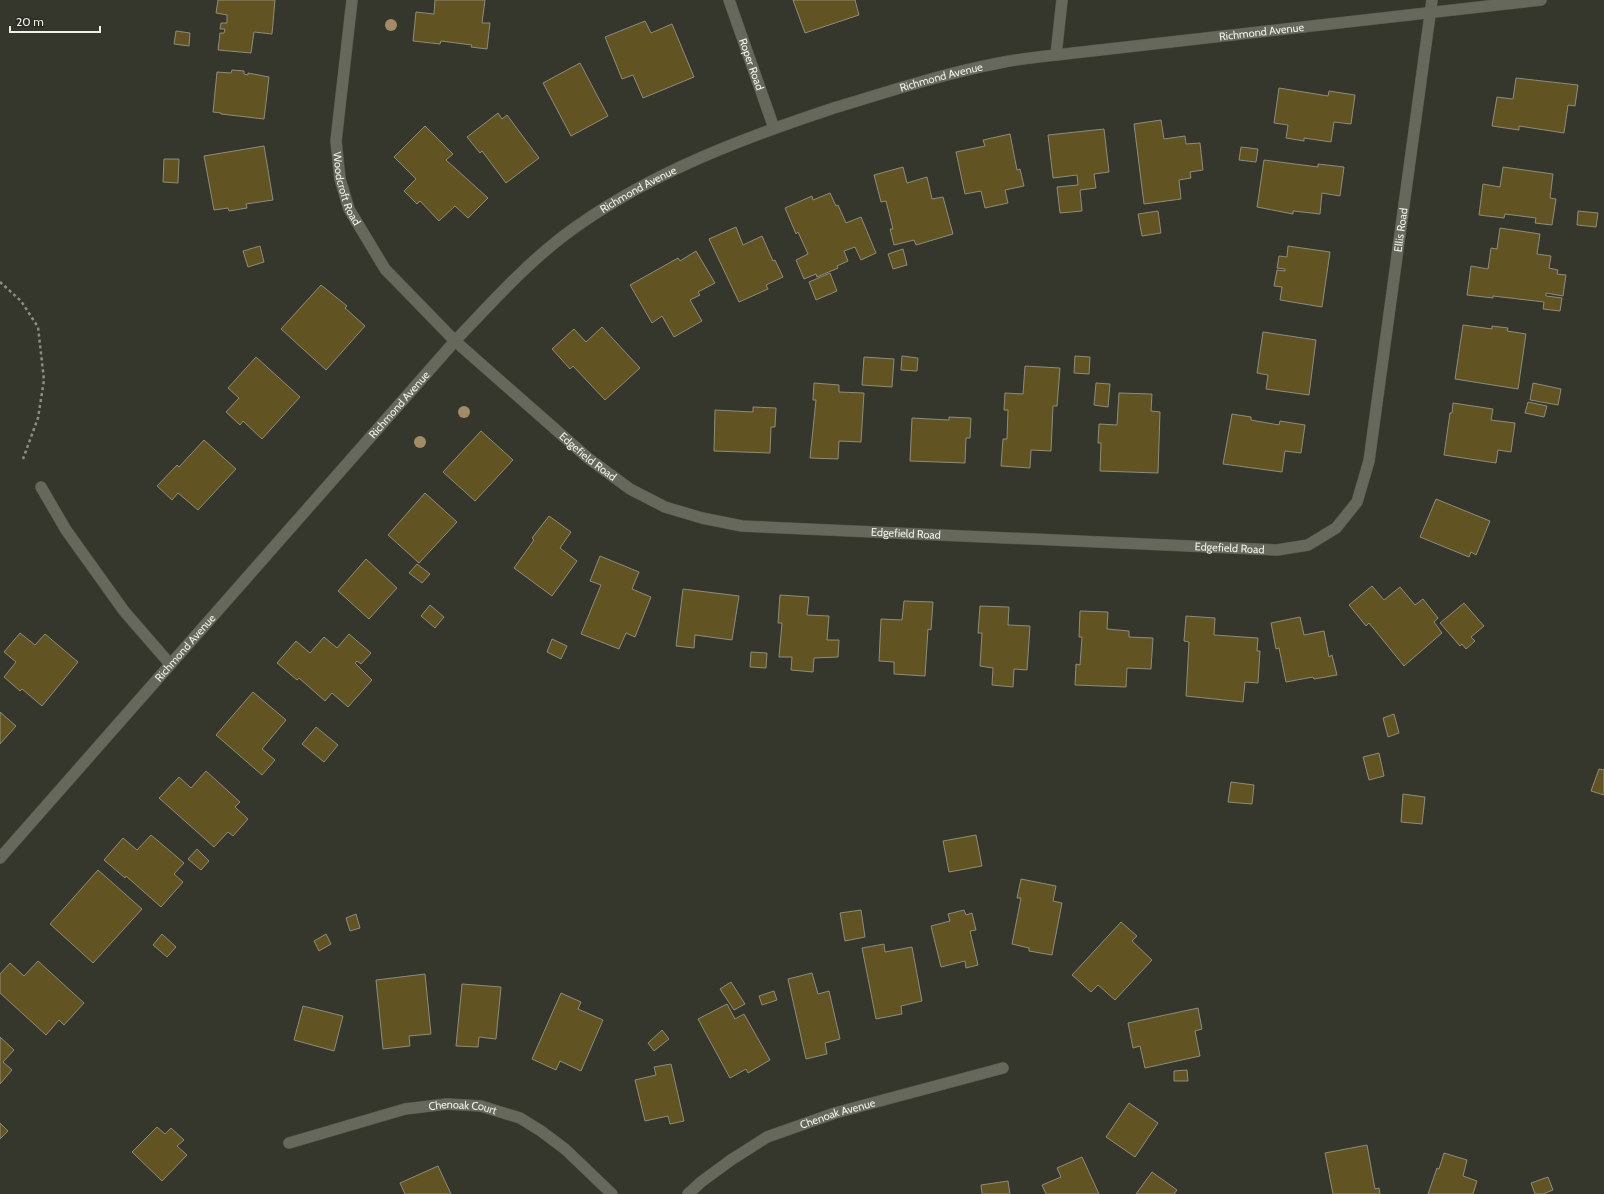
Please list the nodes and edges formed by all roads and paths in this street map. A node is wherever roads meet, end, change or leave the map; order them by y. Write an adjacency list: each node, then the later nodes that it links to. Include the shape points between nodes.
1 (352, 0): 10 (street, Woodcroft Road, via 336,141 340,179 349,209 385,269)
2 (729, 0): 8 (street, Roper Road)
3 (1062, 0): 7 (street)
4 (1432, 0): 6 (street, Ellis Road)
5 (1540, 0): 6 (street, Richmond Avenue)
6 (1431, 13): 7 (street, Richmond Avenue); 12 (street, Ellis Road)
7 (1056, 54): 8 (street, Richmond Avenue, via 937,77)
8 (774, 128): 10 (street, Richmond Avenue, via 676,168 579,224 529,265)
9 (0, 282): 11 (path, via 21,300 38,328 44,380 38,418)
10 (455, 341): 12 (street, Edgefield Road, via 588,458 630,489 664,507 742,526 1277,550 1308,545 1336,528 1357,502); 14 (street, Richmond Avenue)
11 (23, 459)
12 (1369, 461)
13 (40, 487): 14 (street, via 66,530 124,612)
14 (170, 664): 15 (street, Richmond Avenue)
15 (0, 858)
16 (1003, 1068): 19 (street, Chenoak Avenue, via 835,1113 767,1137 731,1160)
17 (289, 1143): 18 (street, Chenoak Court, via 405,1109 447,1104 481,1106 520,1118 541,1131 565,1149)
18 (612, 1194)
19 (688, 1194)

